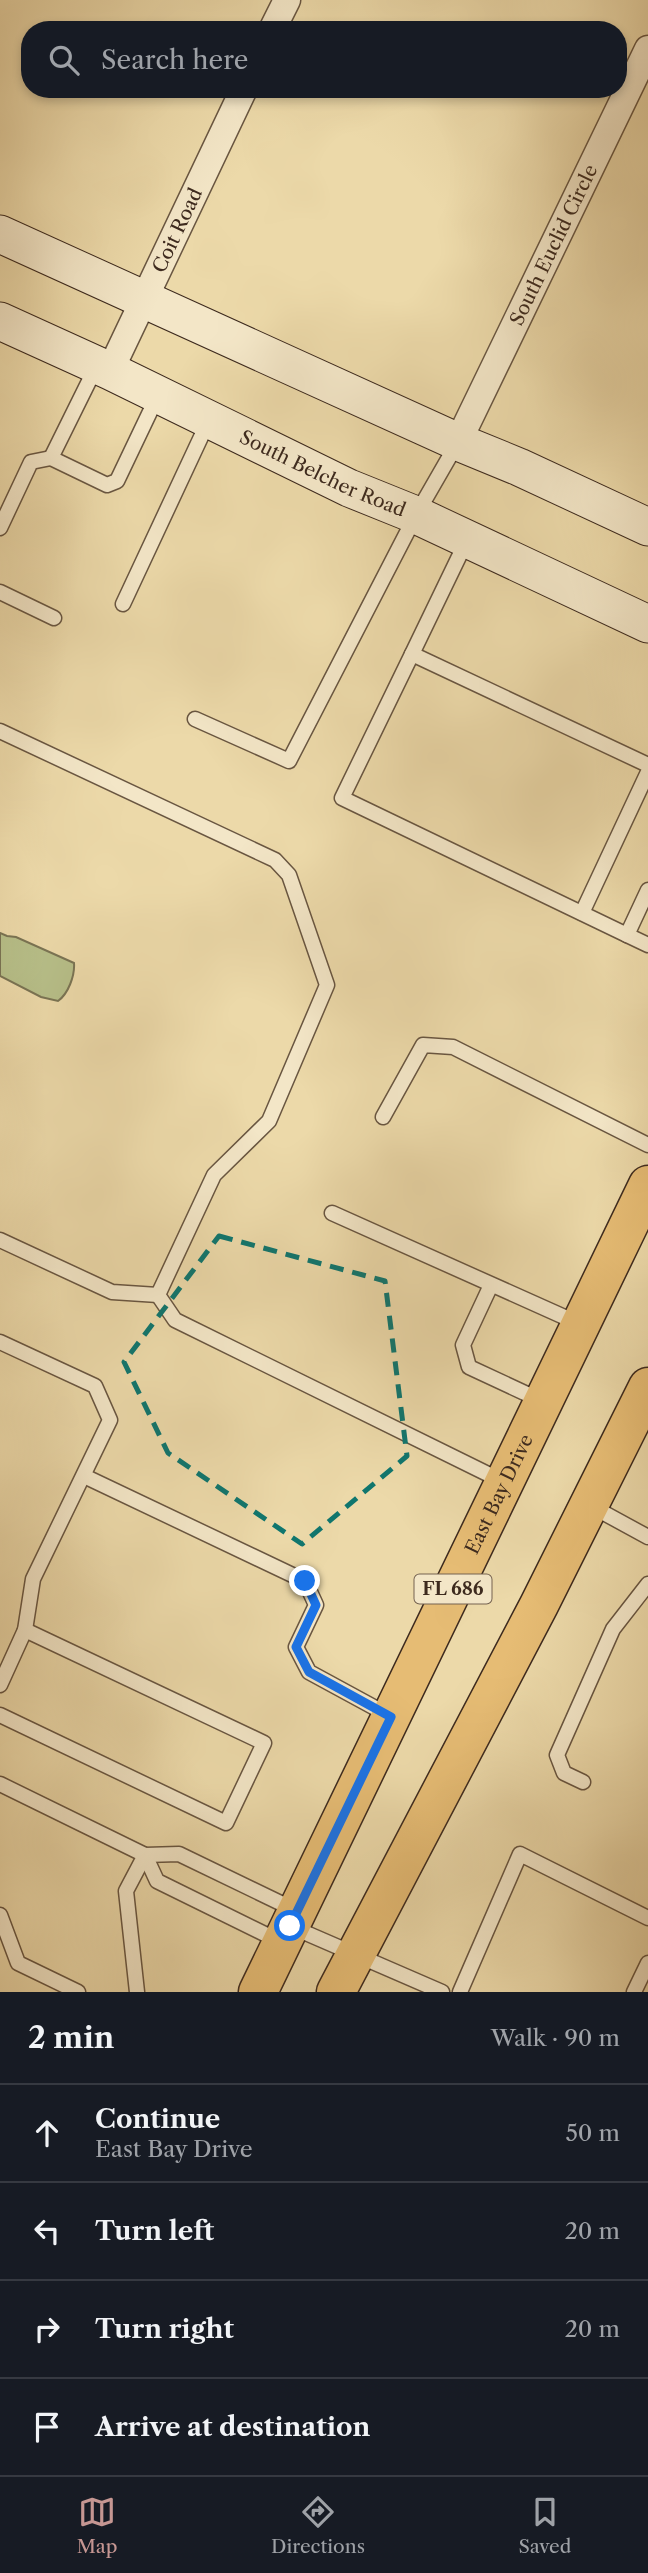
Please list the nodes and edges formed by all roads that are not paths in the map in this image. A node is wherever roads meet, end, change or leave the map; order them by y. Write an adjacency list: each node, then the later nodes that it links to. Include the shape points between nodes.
1 (287, 0): 2 (street)
2 (276, 21)
3 (648, 49): 4 (street, South Euclid Circle)
4 (627, 92)
5 (240, 98): 8 (street, Coit Road)
6 (624, 98): 13 (street, South Euclid Circle)
7 (0, 234): 8 (main road)
8 (143, 298): 10 (street, Coit Road); 13 (main road)
9 (0, 321): 10 (main road, South Belcher Road)
10 (103, 368): 11 (main road, South Belcher Road); 14 (lane)
11 (158, 395): 12 (main road, South Belcher Road); 14 (lane, via 117,481 107,485)
12 (209, 420): 15 (main road, South Belcher Road); 20 (lane)
13 (458, 442): 15 (lane); 16 (main road)
14 (51, 458): 17 (lane, via 31,462)
15 (416, 515): 18 (main road, South Belcher Road); 24 (lane, via 289,761)
16 (648, 527)
17 (0, 528)
18 (467, 539): 22 (main road, South Belcher Road); 23 (lane)
19 (0, 592): 21 (lane)
20 (123, 604)
21 (54, 618)
22 (648, 624)
23 (412, 654): 26 (lane); 29 (lane, via 342,798)
24 (195, 719)
25 (0, 731): 38 (lane, via 275,860 289,875 327,985 269,1121 214,1175)
26 (648, 765)
27 (648, 772): 29 (lane)
28 (648, 890): 30 (lane)
29 (582, 913): 30 (lane)
30 (627, 935): 31 (lane)
31 (648, 945)
32 (383, 1116): 33 (lane, via 423,1045 453,1047)
33 (648, 1145)
34 (648, 1185): 39 (main road, East Bay Drive / FL 686)
35 (332, 1213): 37 (lane)
36 (0, 1240): 38 (lane, via 112,1292)
37 (491, 1285): 39 (lane); 42 (lane, via 463,1345 468,1367)
38 (158, 1295): 44 (lane, via 175,1320)
39 (581, 1325): 42 (main road, East Bay Drive / FL 686)
40 (0, 1342): 43 (lane, via 95,1386 110,1420)
41 (648, 1387): 45 (main road)
42 (543, 1402): 44 (main road, East Bay Drive / FL 686)
43 (84, 1476): 48 (lane, via 33,1579); 51 (lane, via 305,1581 316,1605 296,1647 309,1672)
44 (505, 1482): 51 (main road, East Bay Drive / FL 686)
45 (590, 1506): 46 (lane); 58 (main road)
46 (648, 1537)
47 (648, 1584): 52 (lane, via 613,1629 557,1755 564,1773)
48 (25, 1630): 49 (lane); 50 (lane, via 264,1743 226,1823)
49 (0, 1685)
50 (0, 1716)
51 (391, 1717): 57 (main road, East Bay Drive / FL 686)
52 (583, 1782)
53 (0, 1784): 54 (lane)
54 (145, 1855): 57 (lane, via 179,1854); 57 (lane, via 157,1881); 62 (lane, via 126,1891)
55 (0, 1915): 61 (lane, via 18,1963)
56 (648, 1918): 66 (lane, via 520,1854)
57 (290, 1927): 58 (lane); 63 (main road, East Bay Drive / FL 686)
58 (355, 1954): 64 (main road); 65 (lane)
59 (648, 1963): 60 (lane)
60 (638, 1991)
61 (78, 1992)
62 (137, 1992)
63 (258, 1992)
64 (336, 1992)
65 (442, 1992)
66 (460, 1992)

